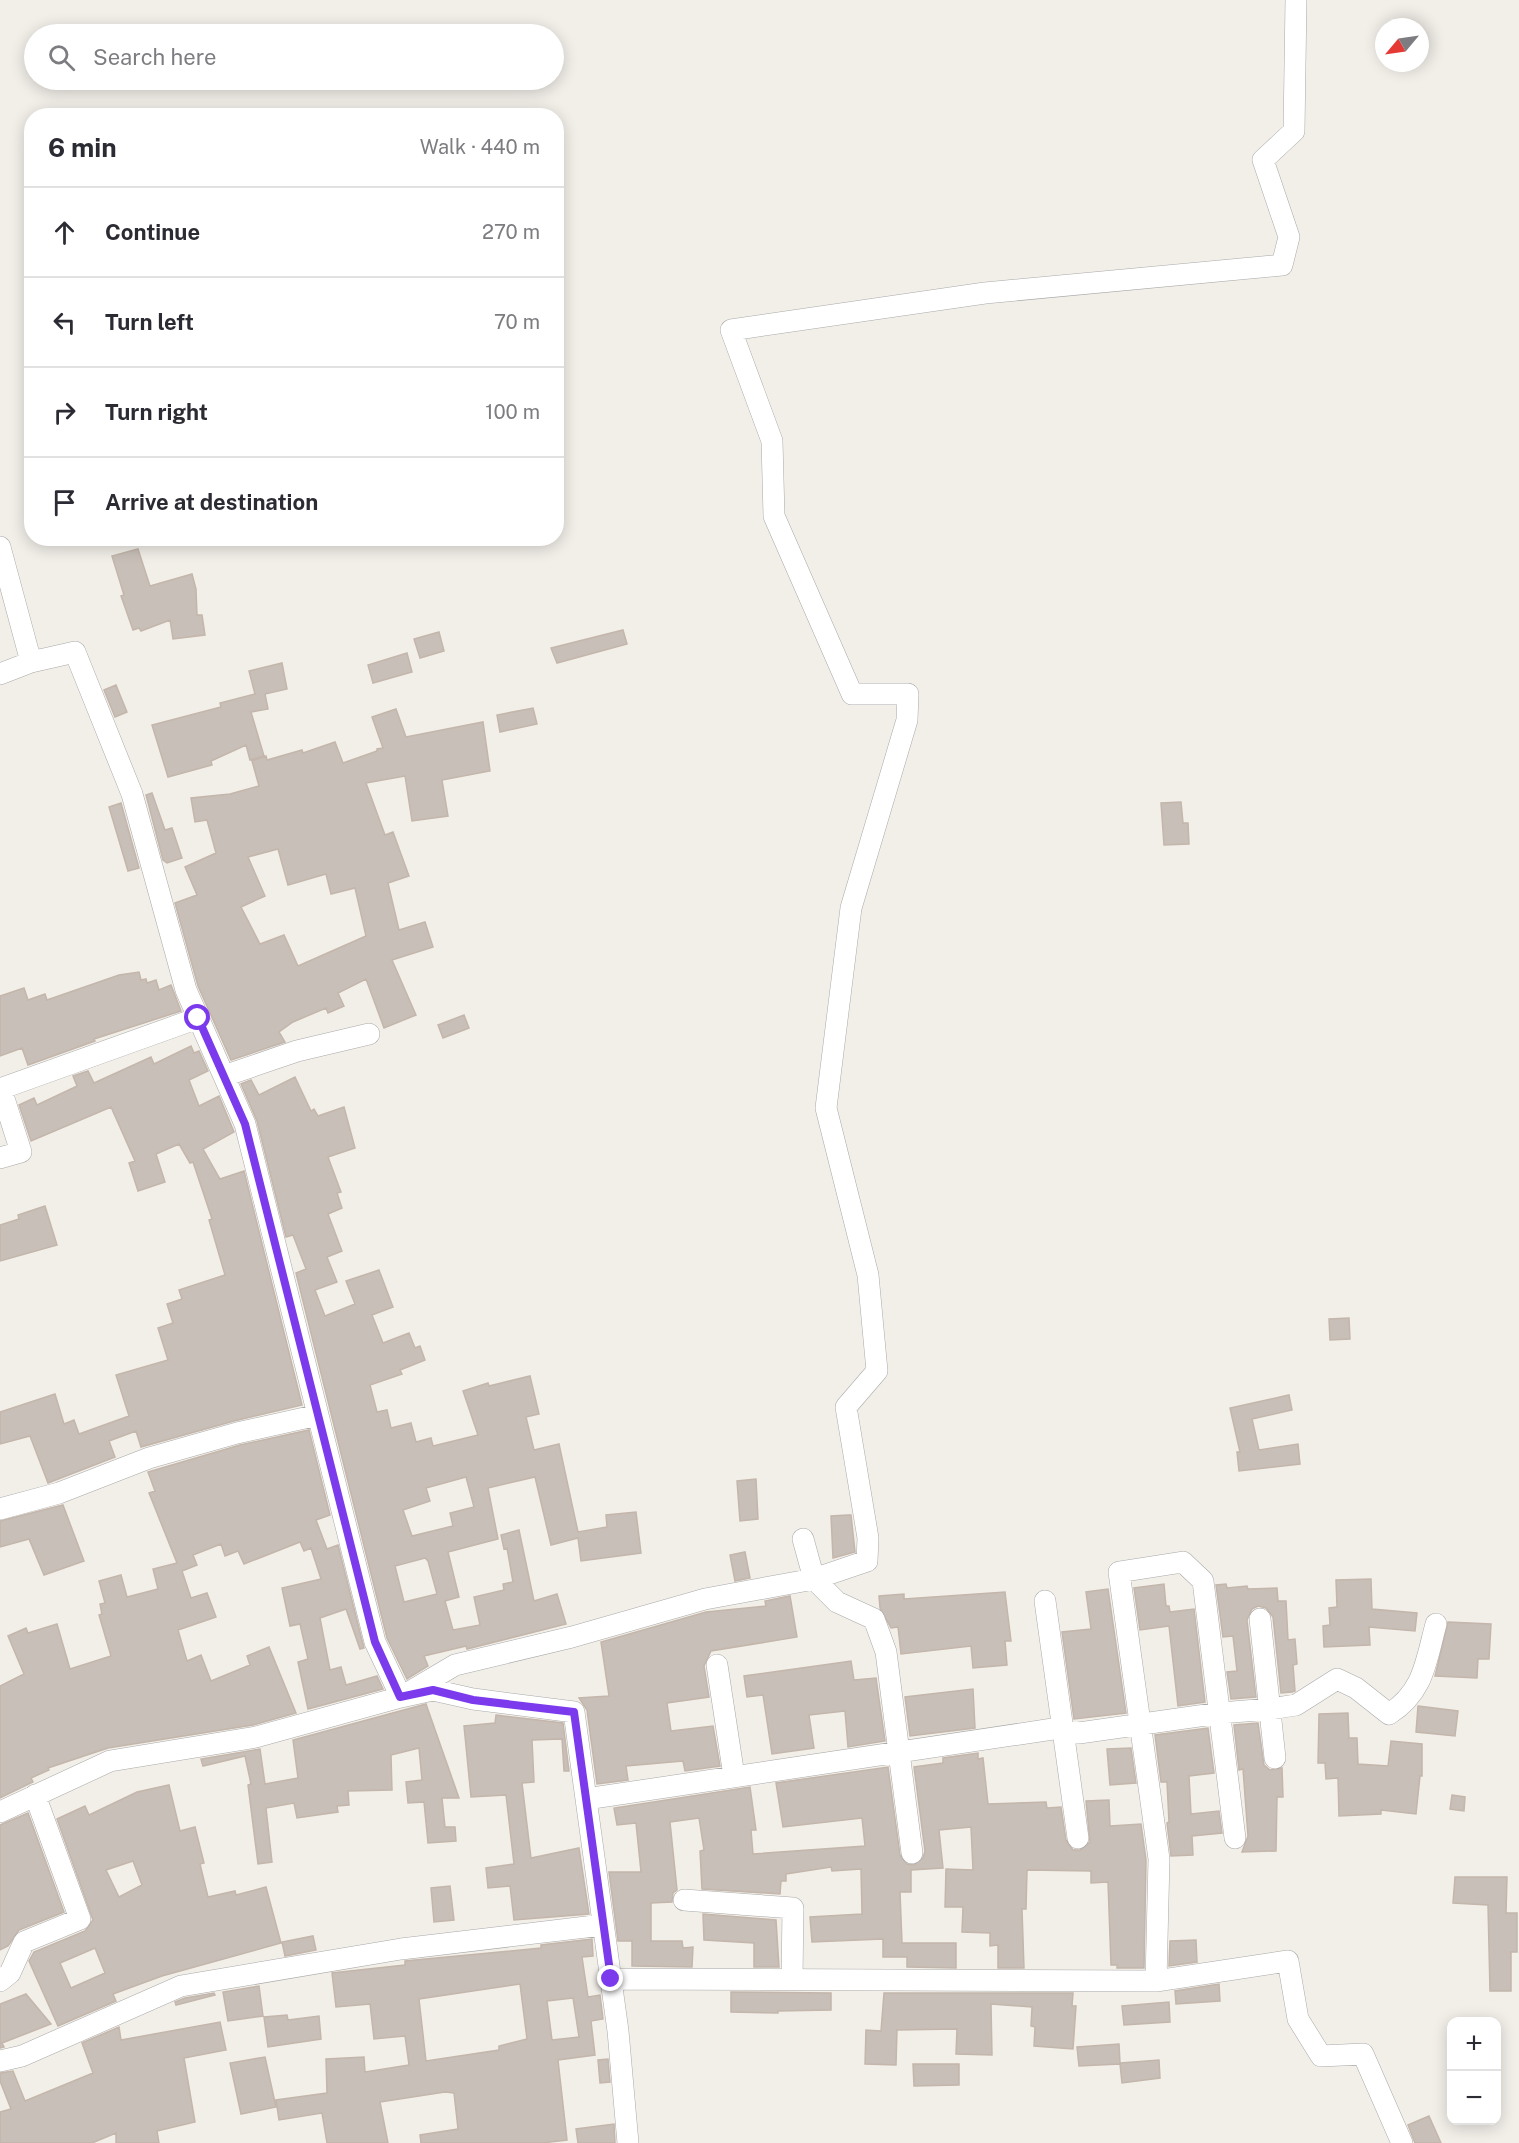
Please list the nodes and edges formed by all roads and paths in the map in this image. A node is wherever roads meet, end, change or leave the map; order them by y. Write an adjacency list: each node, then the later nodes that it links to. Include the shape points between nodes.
1 (1296, 0): 13 (street, via 1294,131 1263,160 1289,237 1282,265 985,292 731,330 772,441 774,516 852,694 908,694 907,720 851,908 826,1108 868,1275 877,1371 846,1407 868,1538 867,1561)
2 (0, 547): 3 (street)
3 (31, 662): 4 (street); 5 (street, via 75,652 132,794 186,990)
4 (0, 674)
5 (198, 1018): 7 (street); 8 (street)
6 (369, 1034): 7 (street, via 297,1051)
7 (224, 1076): 10 (street, via 245,1124)
8 (1, 1089): 9 (street, via 21,1152)
9 (0, 1158)
10 (318, 1415): 11 (street, via 149,1458 58,1493); 18 (street, via 375,1642)
11 (0, 1509)
12 (803, 1539): 13 (street)
13 (814, 1578): 18 (street, via 705,1599 455,1665); 23 (street, via 837,1602 874,1619 886,1652)
14 (1045, 1601): 22 (street)
15 (1260, 1619): 19 (street)
16 (1436, 1624): 19 (street, via 1420,1680 1406,1703 1389,1714 1356,1688 1337,1679 1296,1705)
17 (717, 1665): 25 (street)
18 (400, 1697): 26 (street, via 256,1737 110,1761); 27 (street, via 433,1690 473,1700 574,1712)
19 (1270, 1710): 20 (street); 24 (street)
20 (1220, 1713): 21 (street); 21 (street, via 1203,1581 1183,1562 1119,1572); 30 (street)
21 (1142, 1726): 22 (street, via 1080,1733); 37 (street, via 1159,1859)
22 (1063, 1731): 23 (street, via 1053,1729); 29 (street)
23 (899, 1752): 25 (street); 31 (street)
24 (1275, 1758)
25 (734, 1776): 27 (street)
26 (35, 1795): 28 (street); 36 (street, via 80,1919 24,1942 10,1973)
27 (586, 1799): 33 (street)
28 (0, 1812)
29 (1078, 1838)
30 (1235, 1838)
31 (912, 1853)
32 (684, 1900): 35 (street, via 794,1908)
33 (603, 1925): 34 (street); 38 (street, via 401,1949 181,1986 22,2056)
34 (611, 1979): 35 (street); 39 (street)
35 (792, 1979): 37 (street)
36 (0, 1981)
37 (1156, 1981): 40 (street, via 1288,1961 1298,2019 1321,2056 1363,2054)
38 (0, 2061)
39 (628, 2143)
40 (1402, 2143)

